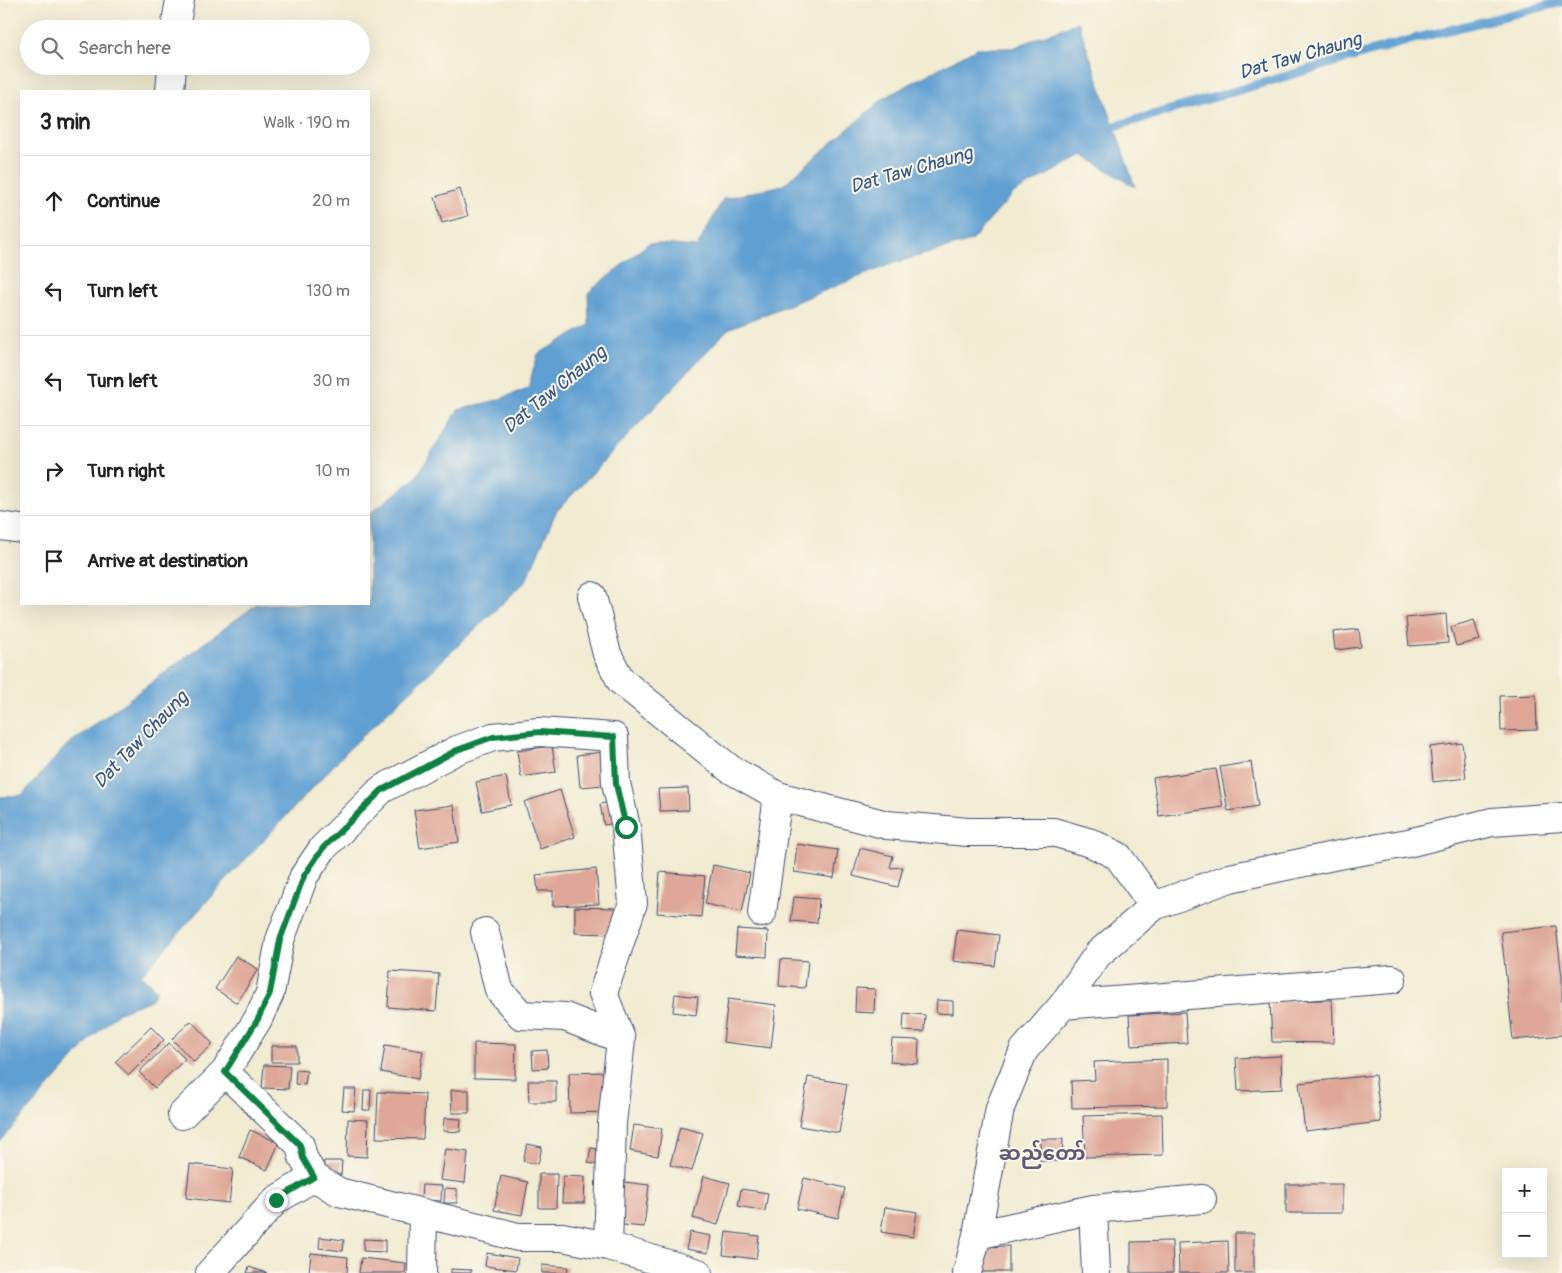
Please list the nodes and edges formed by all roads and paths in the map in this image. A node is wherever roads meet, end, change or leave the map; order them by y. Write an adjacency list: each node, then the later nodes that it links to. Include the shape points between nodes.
1 (180, 0): 2 (street)
2 (177, 20)
3 (171, 75): 4 (street)
4 (170, 90)
5 (0, 526): 6 (street)
6 (20, 528)
7 (592, 596): 8 (street, via 607,654 621,681 730,770)
8 (778, 796): 10 (street, via 887,824 968,832 1053,832 1081,840 1118,856); 11 (street)
9 (1562, 817): 10 (street, via 1492,822 1408,843 1230,878)
10 (1154, 906): 14 (street, via 1098,954)
11 (762, 913)
12 (485, 932): 15 (street, via 499,990 521,1015 565,1017)
13 (1392, 979): 14 (street)
14 (1063, 1005): 22 (street, via 1024,1050 1000,1108)
15 (621, 1039): 16 (street, via 603,993 633,903 626,827 616,784 614,737 540,732 493,737 457,750 417,771 382,790 323,848 304,876 280,940 270,993); 23 (street, via 612,1124)
16 (225, 1072): 17 (street); 18 (street, via 300,1145)
17 (182, 1115)
18 (314, 1177): 21 (street, via 339,1192); 24 (street, via 276,1200)
19 (1202, 1198): 20 (street)
20 (1093, 1208): 22 (street); 28 (street)
21 (423, 1213): 23 (street, via 518,1237 562,1237); 25 (street)
22 (977, 1235): 27 (street)
23 (608, 1246): 26 (street)
24 (210, 1273)
25 (422, 1273)
26 (695, 1273)
27 (967, 1273)
28 (1096, 1273)

